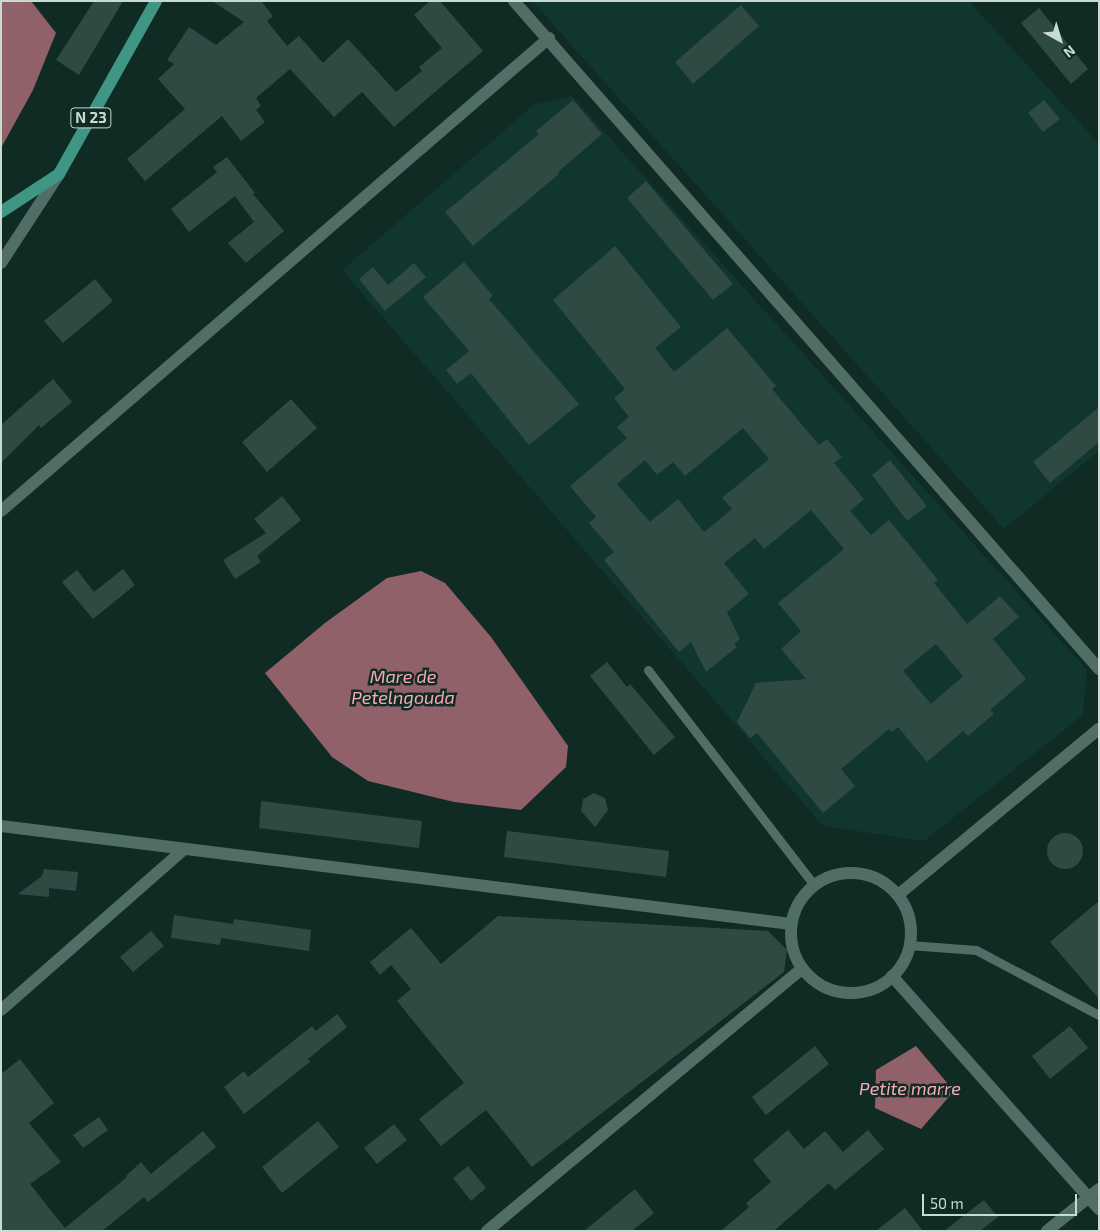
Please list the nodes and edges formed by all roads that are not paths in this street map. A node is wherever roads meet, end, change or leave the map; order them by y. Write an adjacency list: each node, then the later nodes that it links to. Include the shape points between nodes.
1 (156, 1): 4 (main road, N 23)
2 (514, 1): 3 (street)
3 (549, 38): 7 (street); 8 (street)
4 (59, 174): 5 (main road, N 23); 6 (street)
5 (1, 212)
6 (1, 263)
7 (1, 511)
8 (1099, 669)
9 (648, 670): 13 (lane)
10 (1099, 728): 14 (street)
11 (1, 826): 12 (street)
12 (183, 850): 15 (street); 19 (street)
13 (814, 885): 14 (street, via 835,874 858,872 880,880); 15 (street, via 798,902)
14 (898, 895): 16 (street, via 911,927)
15 (791, 924): 17 (street, via 792,947)
16 (909, 946): 18 (street, via 903,962); 20 (lane, via 976,950)
17 (802, 969): 18 (street, via 817,983 855,992 875,987); 23 (street)
18 (892, 976): 21 (street)
19 (1, 1010)
20 (1099, 1015)
21 (1094, 1193): 22 (street); 24 (street)
22 (1099, 1209)
23 (487, 1231)
24 (1047, 1231)

